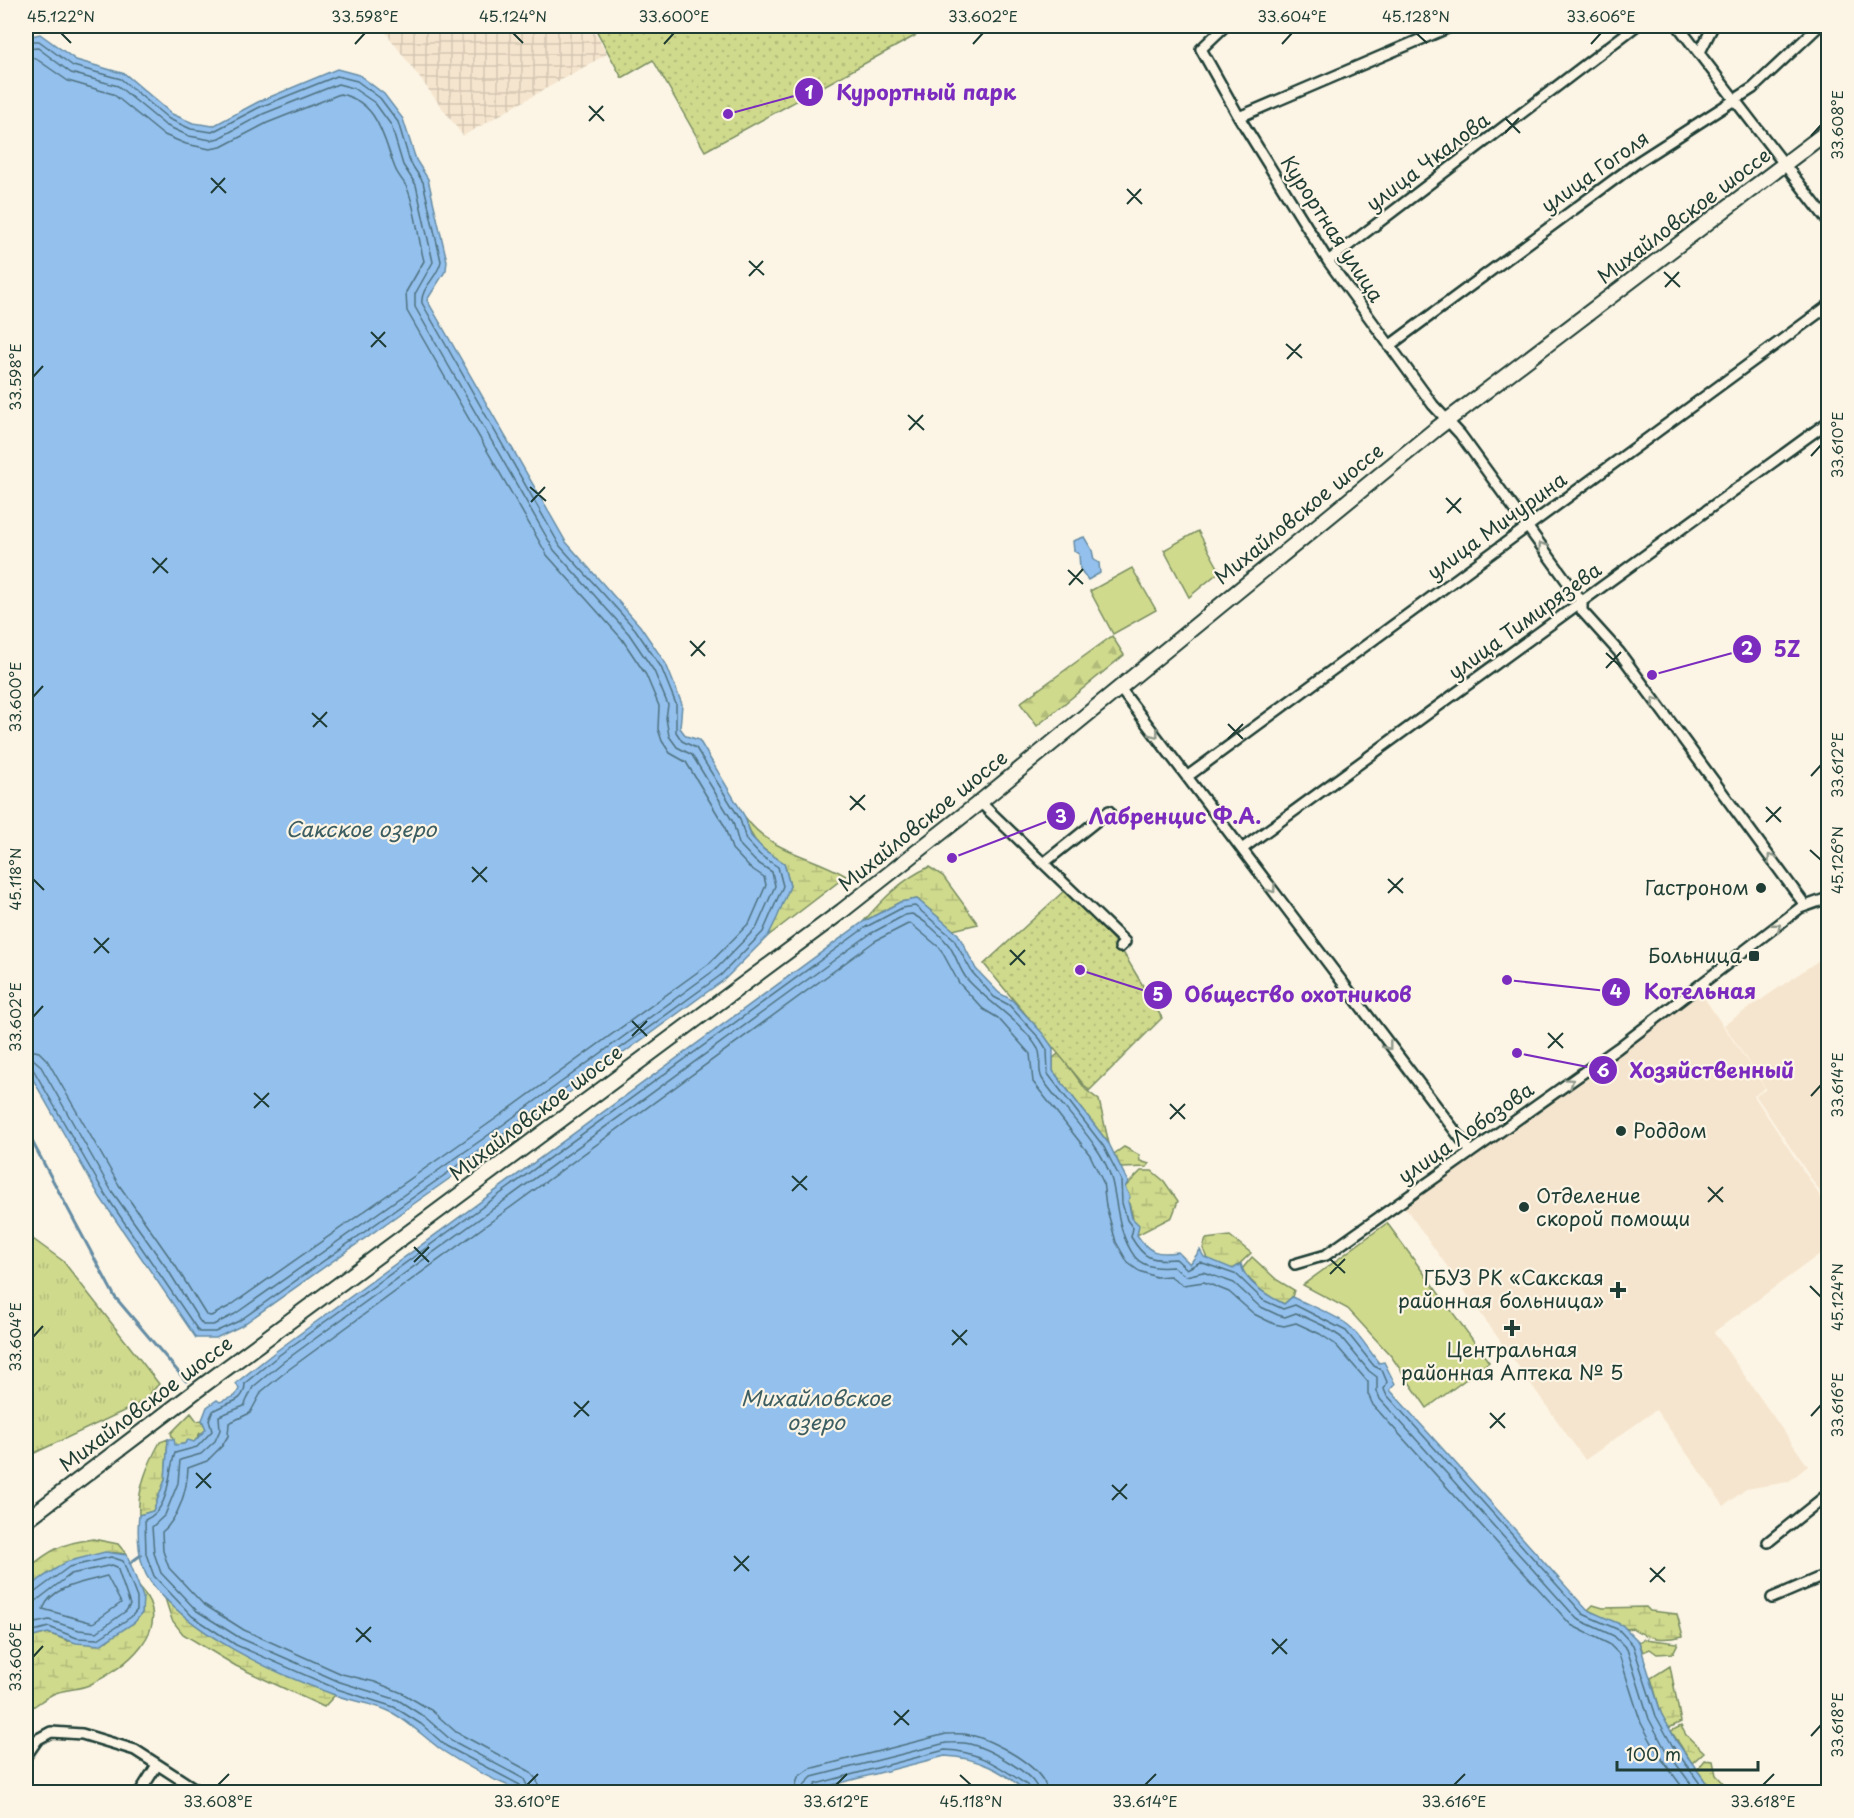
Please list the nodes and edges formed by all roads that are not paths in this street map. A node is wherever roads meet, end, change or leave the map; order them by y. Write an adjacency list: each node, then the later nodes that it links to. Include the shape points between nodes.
1 (1225, 26): 9 (street, Курортная улица, via 1201,49)
2 (1452, 26): 9 (street)
3 (1636, 26): 13 (street, улица Чкалова)
4 (1678, 26): 7 (street)
5 (1713, 26): 7 (street)
6 (1819, 26): 8 (street, улица Гоголя, via 1753,88)
7 (1700, 52): 8 (street)
8 (1735, 99): 11 (street); 15 (street, улица Гоголя, via 1638,162)
9 (1239, 117): 13 (street, Курортная улица)
10 (1828, 131): 11 (main road, Михайловское шоссе)
11 (1786, 163): 12 (street); 16 (main road, Михайловское шоссе)
12 (1828, 221)
13 (1328, 261): 15 (street, Курортная улица)
14 (1828, 306): 18 (street, улица Мичурина)
15 (1389, 346): 16 (street, Курортная улица)
16 (1448, 420): 18 (street, Курортная улица); 20 (main road, Михайловское шоссе)
17 (1828, 422): 19 (street, улица Тимирязева)
18 (1527, 525): 19 (street, Курортная улица, one-way to 18); 21 (street, улица Мичурина)
19 (1582, 602): 24 (street, улица Тимирязева); 27 (street, Курортная улица, one-way to 19, via 1619,652 1582,611)
20 (1119, 687): 21 (street, one-way to 21); 22 (main road, Михайловское шоссе)
21 (1188, 776): 24 (street)
22 (980, 802): 25 (street); 32 (main road, Михайловское шоссе, via 842,911)
23 (1109, 811): 25 (street)
24 (1242, 849): 29 (street, one-way to 29)
25 (1045, 862): 28 (street, via 1125,942)
26 (1828, 898): 27 (street, улица Лобозова)
27 (1807, 904): 29 (street, улица Лобозова, one-way to 27, via 1674,1007)
28 (1120, 947)
29 (1471, 1152): 30 (street, улица Лобозова, via 1326,1255)
30 (1295, 1264)
31 (1828, 1494): 33 (street)
32 (26, 1520)
33 (1768, 1542)
34 (1828, 1574): 35 (street)
35 (1772, 1598)
36 (27, 1753): 37 (street, via 51,1731 82,1734 135,1750)
37 (157, 1765): 38 (street); 39 (street)
38 (140, 1792)
39 (200, 1792)

